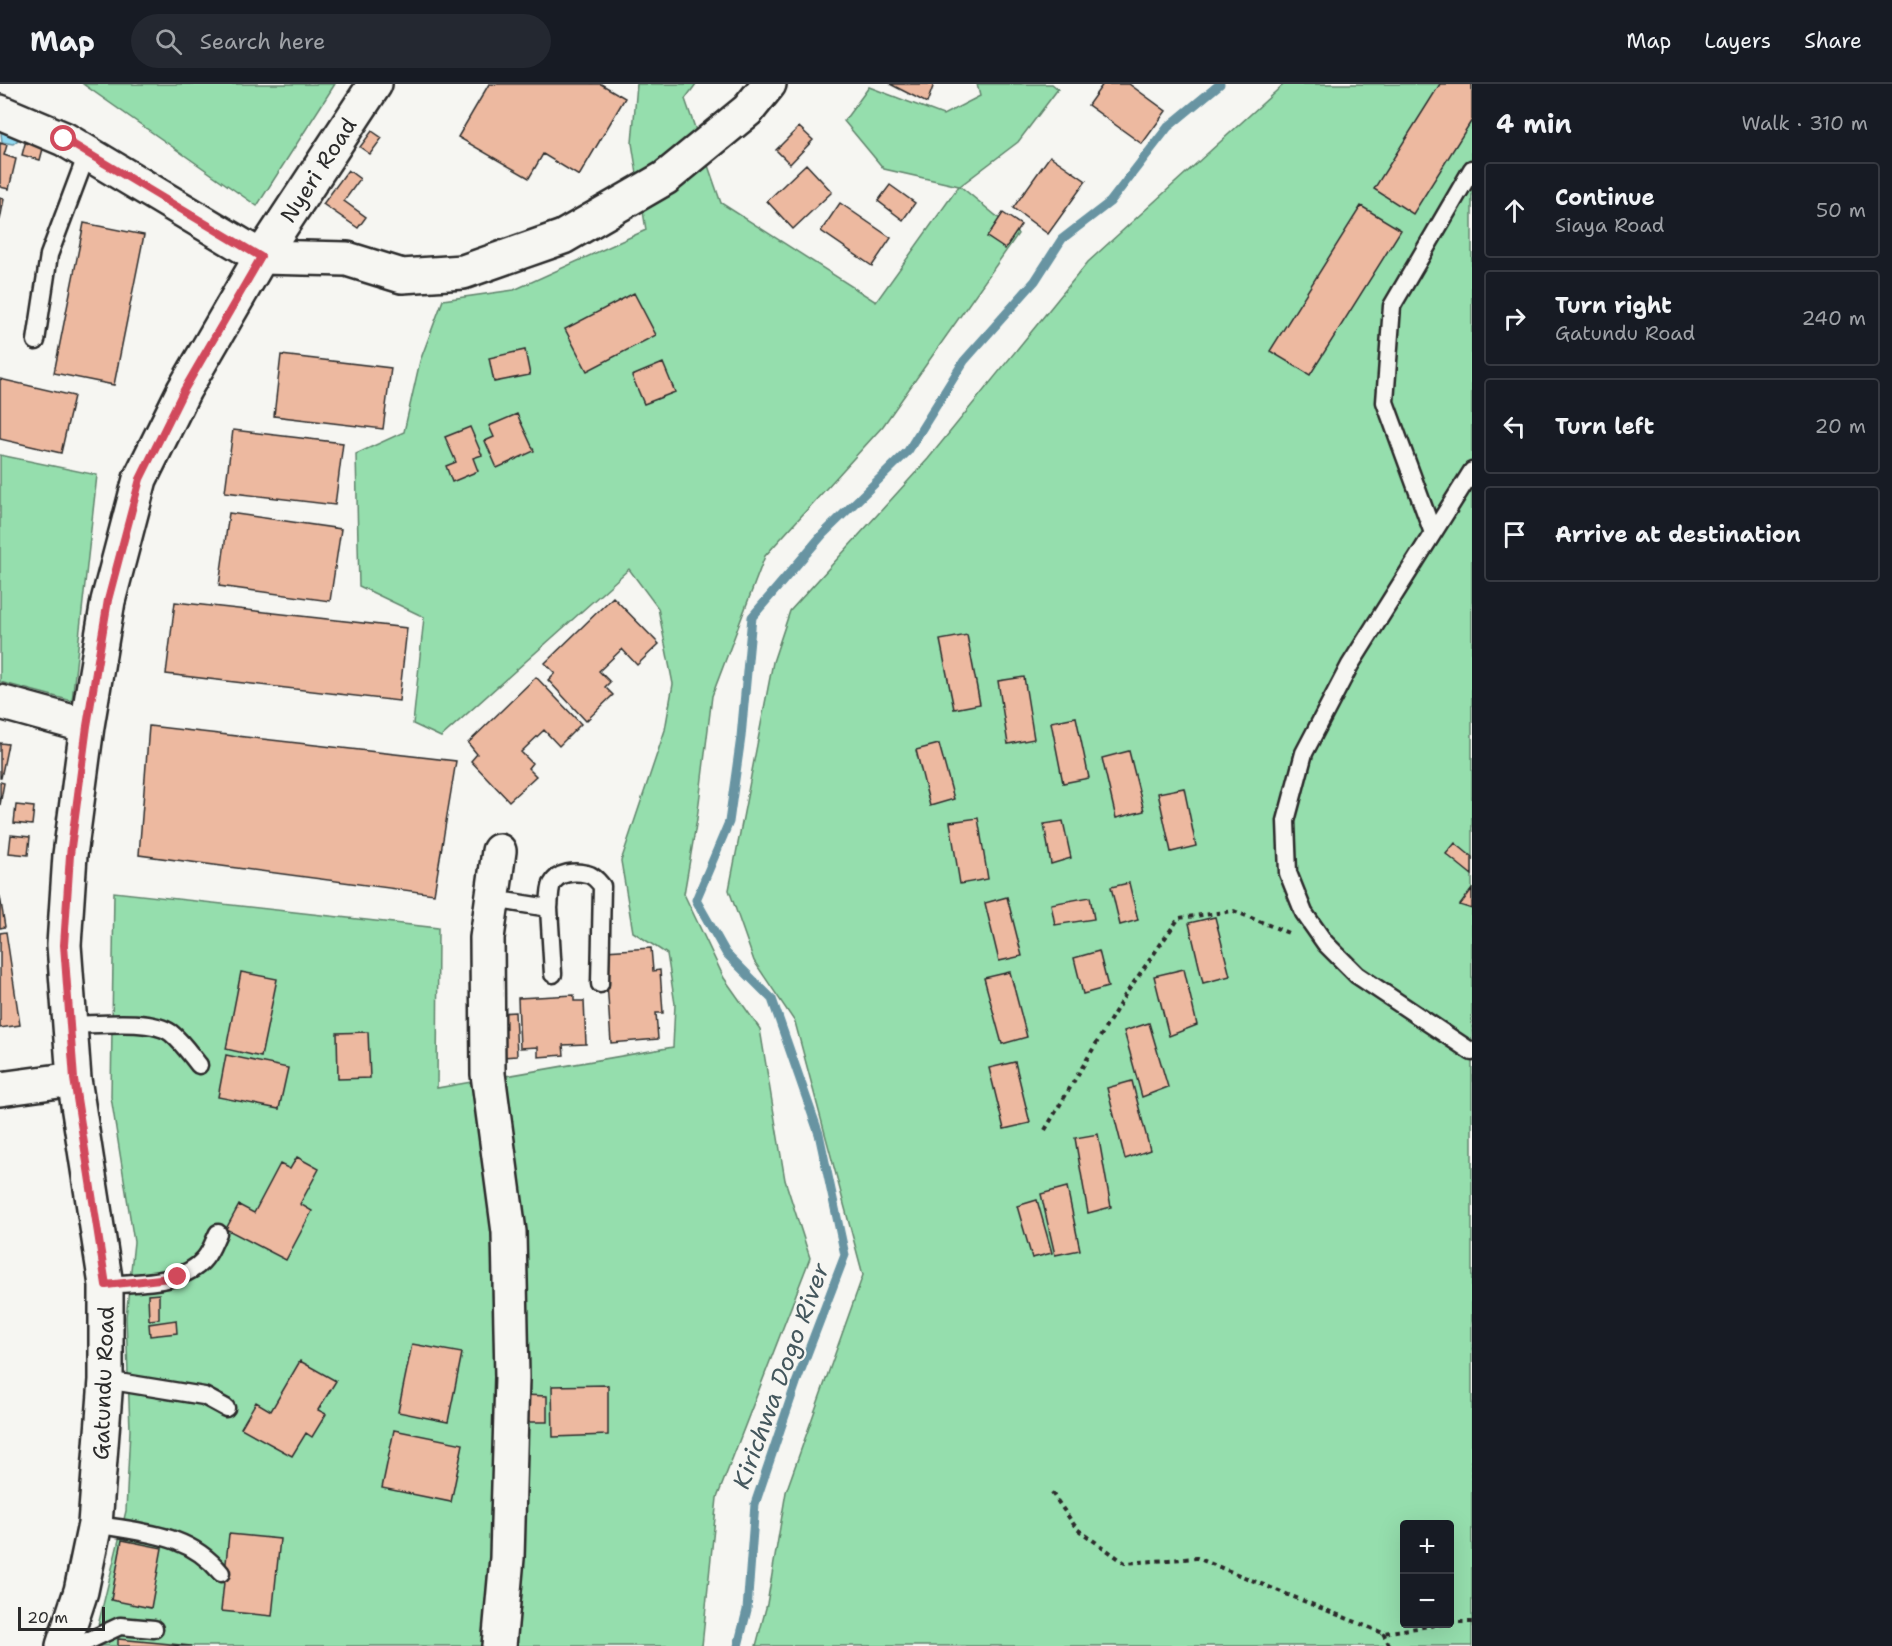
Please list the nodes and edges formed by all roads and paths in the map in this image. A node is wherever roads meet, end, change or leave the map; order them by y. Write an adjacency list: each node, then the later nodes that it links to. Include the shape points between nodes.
1 (375, 84): 6 (street, Nyeri Road)
2 (769, 84): 6 (street, via 748,110 665,178 563,237 464,272 402,276 347,259)
3 (0, 112): 4 (street, via 64,139)
4 (87, 154): 6 (street); 7 (lane, via 49,255)
5 (1472, 170): 9 (lane, via 1392,306 1386,402)
6 (261, 257): 11 (street, Gatundu Road, via 184,390 140,479 108,600)
7 (36, 341)
8 (1472, 471): 9 (lane)
9 (1433, 533): 15 (lane, via 1350,664 1304,753 1286,821 1288,873 1304,914)
10 (0, 702): 11 (street)
11 (87, 726): 18 (street, Gatundu Road, via 70,855 64,945)
12 (499, 851): 13 (street)
13 (492, 899): 14 (lane); 38 (street, via 487,939 488,1074 509,1232 512,1377 507,1558)
14 (549, 908): 16 (lane); 17 (lane, via 551,886 566,873 588,874 602,886)
15 (1333, 951): 19 (lane, via 1357,975); 23 (path, via 1234,911 1179,918 1125,995)
16 (553, 974)
17 (600, 984)
18 (70, 1025): 20 (lane, via 153,1024 170,1032); 21 (street, Gatundu Road)
19 (1472, 1052)
20 (199, 1065)
21 (74, 1079): 22 (street); 25 (street, Gatundu Road)
22 (0, 1089)
23 (1045, 1130)
24 (218, 1233): 25 (lane, via 206,1257 188,1273)
25 (106, 1285): 26 (street, Gatundu Road)
26 (106, 1380): 27 (lane, via 204,1396); 29 (street, Gatundu Road)
27 (226, 1408)
28 (1052, 1493): 35 (path, via 1077,1529 1125,1563 1197,1558)
29 (95, 1524): 30 (lane, via 177,1539 199,1551); 36 (street, Gatundu Road, via 81,1591)
30 (221, 1573)
31 (1454, 1622): 32 (path)
32 (1472, 1622)
33 (1413, 1628): 35 (path)
34 (154, 1629): 37 (lane, via 120,1626)
35 (1383, 1633): 39 (path)
36 (63, 1646)
37 (78, 1646)
38 (499, 1646)
39 (1390, 1646)

